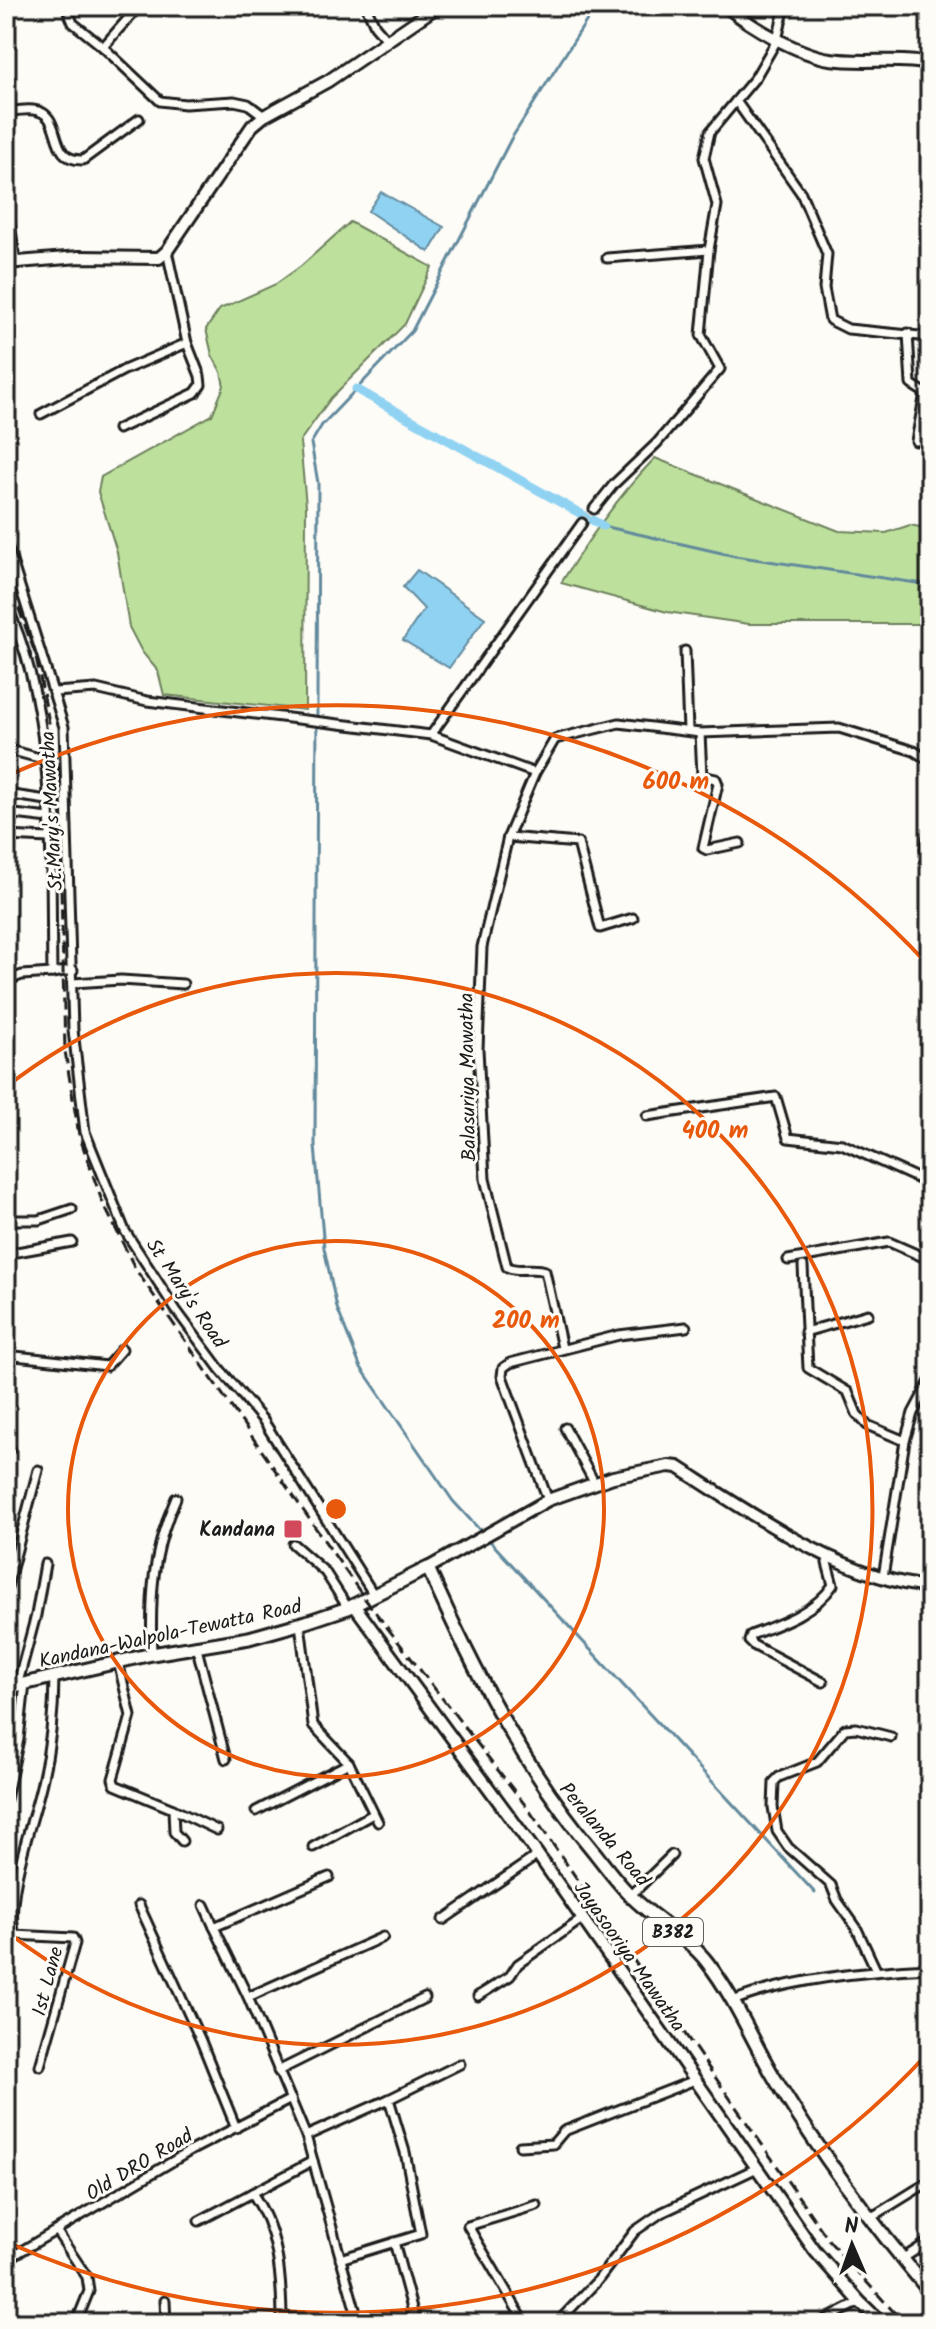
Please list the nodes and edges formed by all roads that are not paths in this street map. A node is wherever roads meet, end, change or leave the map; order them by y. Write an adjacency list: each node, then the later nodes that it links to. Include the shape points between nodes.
1 (66, 6): 9 (street, via 73,23)
2 (139, 6): 9 (street)
3 (366, 6): 8 (street)
4 (438, 6): 8 (street)
5 (726, 6): 7 (street)
6 (785, 6): 7 (street)
7 (777, 40): 10 (street, via 829,59); 11 (street)
8 (388, 41): 13 (street)
9 (103, 47): 13 (street, via 160,101 234,101)
10 (930, 64)
11 (736, 101): 16 (street, via 710,132 704,158 717,205); 20 (street, via 801,193 827,254 824,288 830,320 848,329)
12 (6, 112): 14 (street, via 43,112 63,156 72,161 83,160)
13 (264, 116): 17 (street, via 222,167)
14 (139, 119)
15 (6, 198): 19 (street)
16 (709, 250): 18 (street); 26 (street, via 701,335 720,369)
17 (167, 251): 19 (street, via 152,260 79,257); 22 (street)
18 (607, 258)
19 (9, 266)
20 (908, 333): 21 (street); 25 (street, via 911,384 925,393)
21 (930, 337)
22 (187, 343): 23 (street); 24 (street, via 200,376 195,393)
23 (41, 414)
24 (118, 429)
25 (916, 441)
26 (594, 509)
27 (582, 523): 35 (street)
28 (6, 542): 32 (street, St.Mary's Mawatha)
29 (6, 604): 30 (street)
30 (10, 624): 37 (street, via 27,657)
31 (685, 651): 33 (street)
32 (55, 692): 35 (street, via 96,689 147,701); 51 (street, St.Mary's Mawatha, via 64,727)
33 (688, 731): 34 (street, Balasuriya Mawatha); 39 (street, Balasuriya Mawatha, via 619,723 555,739)
34 (700, 733): 38 (street, Balasuriya Mawatha, via 839,728); 48 (street, via 702,776 718,784 703,848)
35 (431, 735): 39 (street)
36 (6, 749): 37 (street)
37 (43, 759): 41 (street)
38 (930, 761)
39 (535, 773): 46 (street, Balasuriya Mawatha)
40 (6, 794): 41 (street)
41 (47, 800): 43 (street)
42 (6, 813): 43 (street)
43 (49, 818): 47 (street)
44 (930, 828): 49 (street)
45 (6, 836): 47 (street)
46 (508, 837): 50 (street, via 578,843 600,928); 68 (street, Balasuriya Mawatha, via 482,947 478,1049 485,1179 507,1267 545,1271)
47 (49, 838): 52 (street)
48 (740, 843)
49 (925, 849)
50 (633, 918)
51 (73, 970): 52 (street); 54 (street, St Mary's Road)
52 (52, 973): 53 (street)
53 (6, 981)
54 (73, 983): 55 (street); 85 (street, St Mary's Road, via 85,1132 125,1231 176,1310 263,1420)
55 (183, 984)
56 (647, 1116): 57 (street, via 776,1097 788,1138 842,1144)
57 (930, 1184)
58 (72, 1209): 59 (street, via 39,1220)
59 (6, 1220)
60 (72, 1242): 61 (street)
61 (6, 1254)
62 (788, 1260): 63 (street, via 889,1242)
63 (930, 1260)
64 (803, 1266): 67 (street)
65 (868, 1314): 67 (street)
66 (686, 1327): 68 (street)
67 (805, 1332): 73 (street, via 808,1368 848,1392 867,1425)
68 (562, 1348): 77 (street, via 510,1363 502,1376)
69 (122, 1349): 70 (street, via 107,1366)
70 (6, 1355)
71 (930, 1381): 73 (street)
72 (565, 1428): 75 (street)
73 (905, 1441): 82 (street)
74 (38, 1470): 84 (street)
75 (595, 1484): 77 (street); 79 (street, via 678,1467)
76 (176, 1498): 89 (street, via 155,1559)
77 (548, 1500): 81 (street)
78 (293, 1544): 86 (street, via 325,1572)
79 (829, 1556): 82 (street); 92 (street, via 833,1585 828,1593 792,1619 751,1635 749,1641)
80 (45, 1564): 93 (street)
81 (428, 1568): 85 (main road, Kandana-Walpola-Tewatta Road); 108 (main road, Peralanda Road / B382, via 465,1651 536,1777)
82 (883, 1577): 83 (street)
83 (930, 1587)
84 (6, 1591)
85 (374, 1595): 86 (main road, Kandana-Walpola-Tewatta Road)
86 (351, 1606): 87 (main road, Kandana-Walpola-Tewatta Road); 105 (street, Jayasooriya Mawatha)
87 (300, 1624): 88 (main road, Kandana-Walpola-Tewatta Road); 96 (street, via 313,1725)
88 (196, 1645): 89 (main road, Kandana-Walpola-Tewatta Road); 95 (street)
89 (152, 1654): 90 (main road, Kandana-Walpola-Tewatta Road)
90 (118, 1662): 91 (main road, Kandana-Walpola-Tewatta Road); 98 (street, via 131,1716 115,1785)
91 (54, 1677): 93 (main road, Kandana-Walpola-Tewatta Road); 122 (street, 1st Lane, via 43,1778 11,1909 15,1935 64,1936 75,1943)
92 (823, 1682)
93 (16, 1686): 97 (street, via 19,1739)
94 (891, 1737): 116 (street, via 845,1729 817,1762 779,1777 772,1791 777,1831 831,1885)
95 (226, 1759)
96 (349, 1763): 99 (street); 100 (street)
97 (6, 1799)
98 (173, 1809): 102 (street); 103 (street, via 174,1832)
99 (256, 1811)
100 (373, 1814): 101 (street); 104 (street)
101 (378, 1822)
102 (217, 1830)
103 (182, 1841)
104 (313, 1847)
105 (538, 1855): 111 (street, Jayasooriya Mawatha); 112 (street)
106 (672, 1855): 108 (street)
107 (329, 1877): 113 (street)
108 (630, 1896): 120 (main road, Peralanda Road / B382, via 706,1960)
109 (139, 1905): 127 (street)
110 (204, 1905): 113 (street)
111 (582, 1919): 117 (street); 124 (street, Jayasooriya Mawatha)
112 (443, 1920)
113 (214, 1927): 118 (street)
114 (383, 1937): 118 (street)
115 (930, 1968): 116 (street)
116 (876, 1970): 120 (street, via 757,1991)
117 (478, 1996)
118 (248, 1997): 123 (street)
119 (425, 1998): 123 (street)
120 (733, 2001): 135 (main road, Peralanda Road / B382, via 806,2129)
121 (460, 2064): 126 (street)
122 (40, 2066)
123 (278, 2071): 125 (street)
124 (695, 2080): 129 (street, via 564,2131 553,2144); 131 (street, Jayasooriya Mawatha)
125 (291, 2099): 127 (street, Old DRO Road); 128 (street)
126 (389, 2099): 128 (street); 139 (street, via 421,2234)
127 (236, 2128): 137 (street, Old DRO Road)
128 (306, 2136): 130 (street)
129 (520, 2146)
130 (313, 2161): 133 (street); 140 (street)
131 (757, 2168): 145 (street, Jayasooriya Mawatha, via 815,2251); 152 (street, via 661,2213 635,2231)
132 (930, 2181): 135 (street)
133 (252, 2193): 136 (street); 148 (street, via 266,2212 281,2268 282,2315)
134 (537, 2205): 151 (street, via 468,2226)
135 (872, 2217): 141 (main road, Peralanda Road / B382)
136 (199, 2221)
137 (57, 2232): 142 (street, Old DRO Road); 146 (street, via 87,2277 89,2291)
138 (930, 2241): 141 (street)
139 (394, 2242): 140 (street); 150 (street)
140 (340, 2259): 149 (street)
141 (902, 2259): 143 (main road, Peralanda Road / B382)
142 (6, 2260)
143 (930, 2292)
144 (165, 2301): 147 (street)
145 (860, 2302): 153 (street); 154 (street, Jayasooriya Mawatha)
146 (76, 2323)
147 (166, 2323)
148 (299, 2323)
149 (359, 2323)
150 (416, 2323)
151 (525, 2323)
152 (557, 2323)
153 (819, 2323)
154 (882, 2323)

